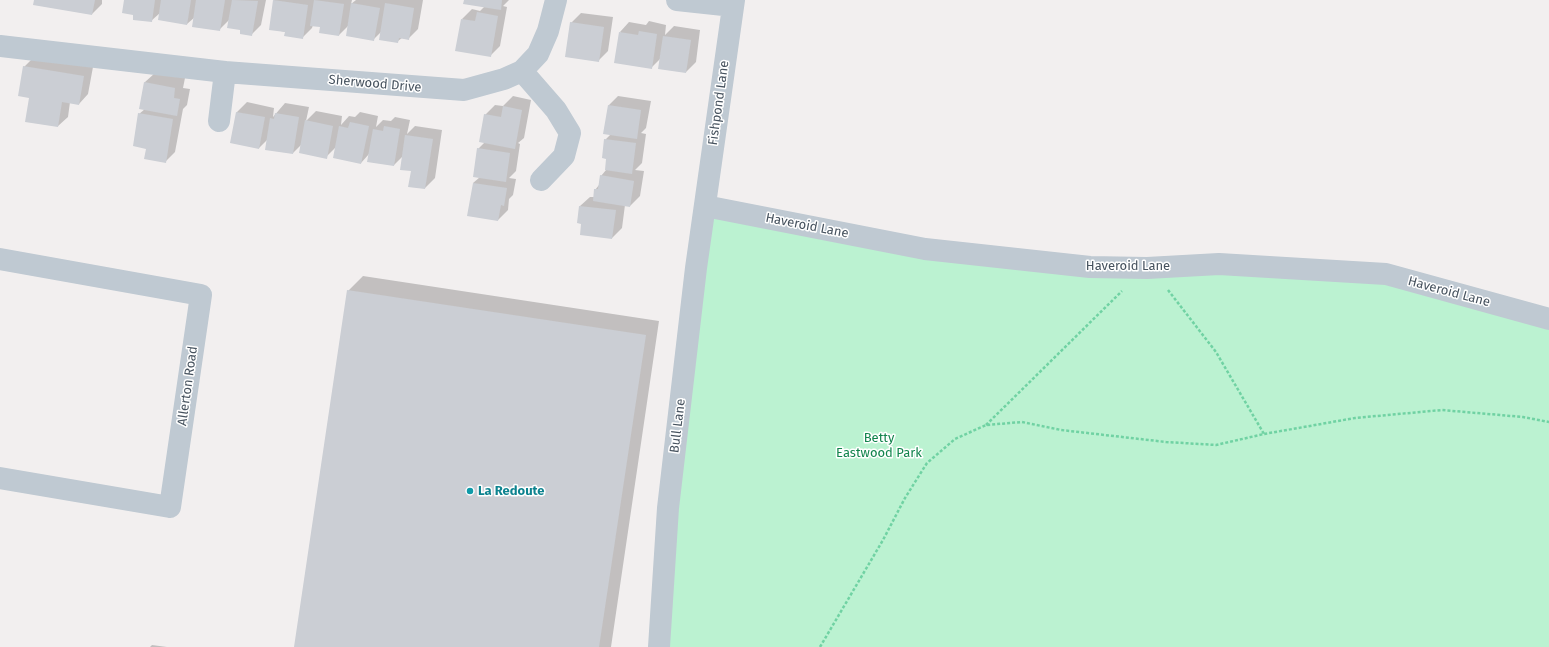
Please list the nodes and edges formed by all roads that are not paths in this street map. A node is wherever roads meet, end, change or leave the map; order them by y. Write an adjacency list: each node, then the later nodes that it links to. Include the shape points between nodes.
1 (556, 0): 5 (street, Sherwood Drive, via 548,31 538,54)
2 (677, 0): 3 (street)
3 (733, 3): 9 (street, Fishpond Lane)
4 (0, 46): 6 (street, Sherwood Drive)
5 (522, 71): 6 (street, Sherwood Drive, via 464,90); 8 (street, via 556,110 570,132 564,156)
6 (225, 72): 7 (street)
7 (219, 121)
8 (541, 180)
9 (705, 206): 11 (street, Haveroid Lane, via 925,250 1090,267 1147,268 1219,264 1386,274); 13 (street, Bull Lane, via 668,508)
10 (0, 259): 12 (street, Allerton Road, via 201,295 170,507)
11 (1549, 319)
12 (0, 478)
13 (658, 647)

